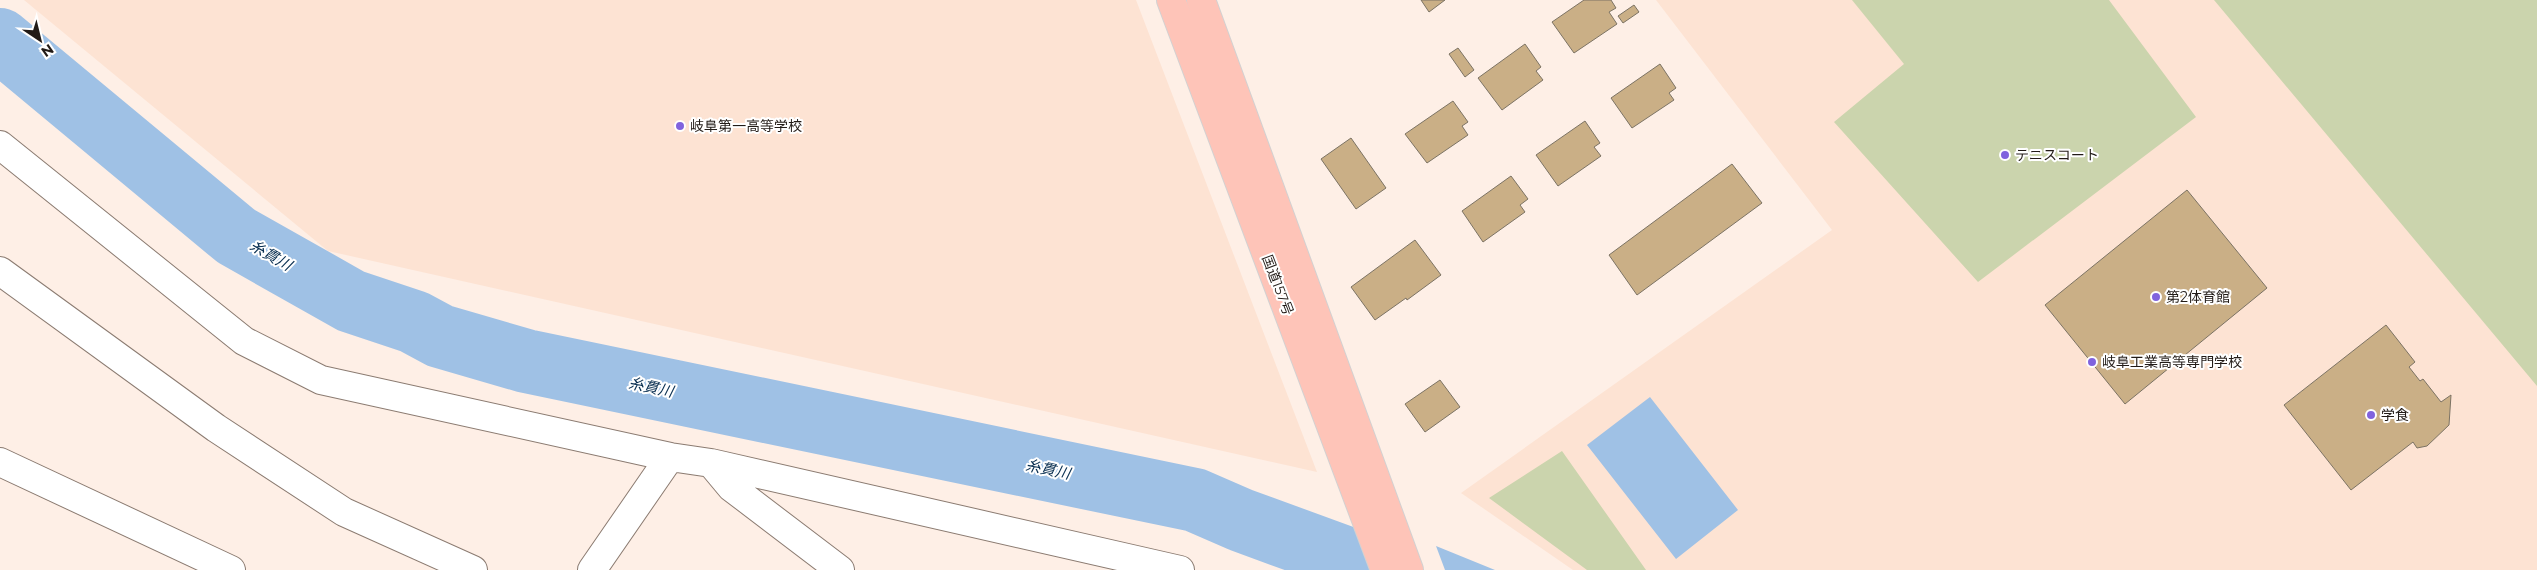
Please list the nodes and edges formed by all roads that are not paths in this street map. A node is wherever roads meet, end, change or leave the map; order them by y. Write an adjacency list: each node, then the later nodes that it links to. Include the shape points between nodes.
1 (1171, 0): 8 (highway, 国道157号)
2 (1201, 0): 8 (highway, 国道157号)
3 (0, 145): 5 (street, via 244,341 321,380)
4 (0, 271): 10 (street, via 216,428 344,512)
5 (670, 457): 7 (street); 11 (street)
6 (0, 462): 9 (street)
7 (711, 463): 12 (street, via 731,487); 13 (street)
8 (1359, 470): 14 (highway, 国道157号); 15 (highway, 国道157号)
9 (231, 570)
10 (473, 570)
11 (592, 570)
12 (840, 570)
13 (1180, 570)
14 (1385, 570)
15 (1409, 570)

